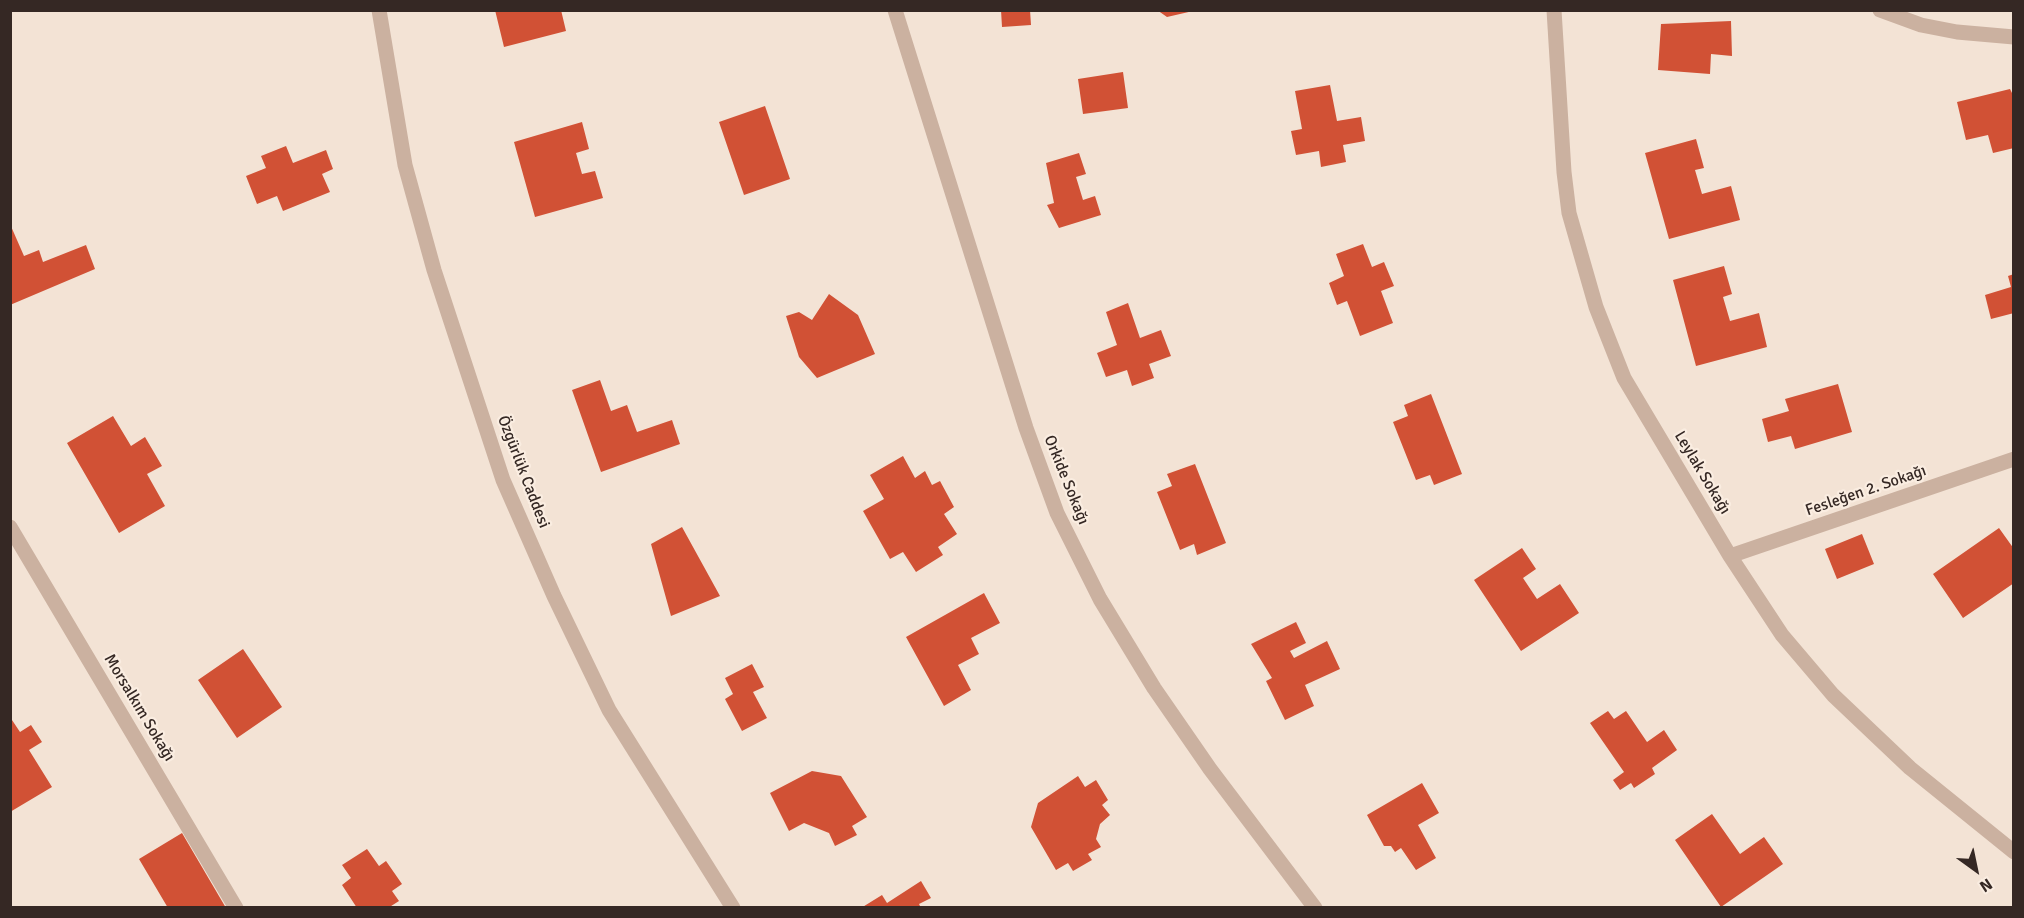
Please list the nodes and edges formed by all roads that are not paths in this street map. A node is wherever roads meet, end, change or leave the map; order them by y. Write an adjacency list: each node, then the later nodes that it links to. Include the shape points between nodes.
1 (379, 10): 11 (street, Özgürlük Caddesi, via 405,165 434,270 503,480 609,710)
2 (895, 10): 12 (street, Orkide Sokağı, via 1026,428 1057,513 1100,599 1154,688)
3 (1554, 10): 8 (street, Leylak Sokağı, via 1569,213 1596,307 1624,378)
4 (1880, 10): 5 (street, via 1921,25)
5 (2013, 37)
6 (2013, 459): 8 (street, Fesleğen 2. Sokağı)
7 (10, 527): 10 (street, Morsalkım Sokağı)
8 (1730, 556): 9 (street, Leylak Sokağı, via 1782,635 1833,695 1910,768)
9 (2013, 852)
10 (236, 908)
11 (733, 908)
12 (1315, 908)

